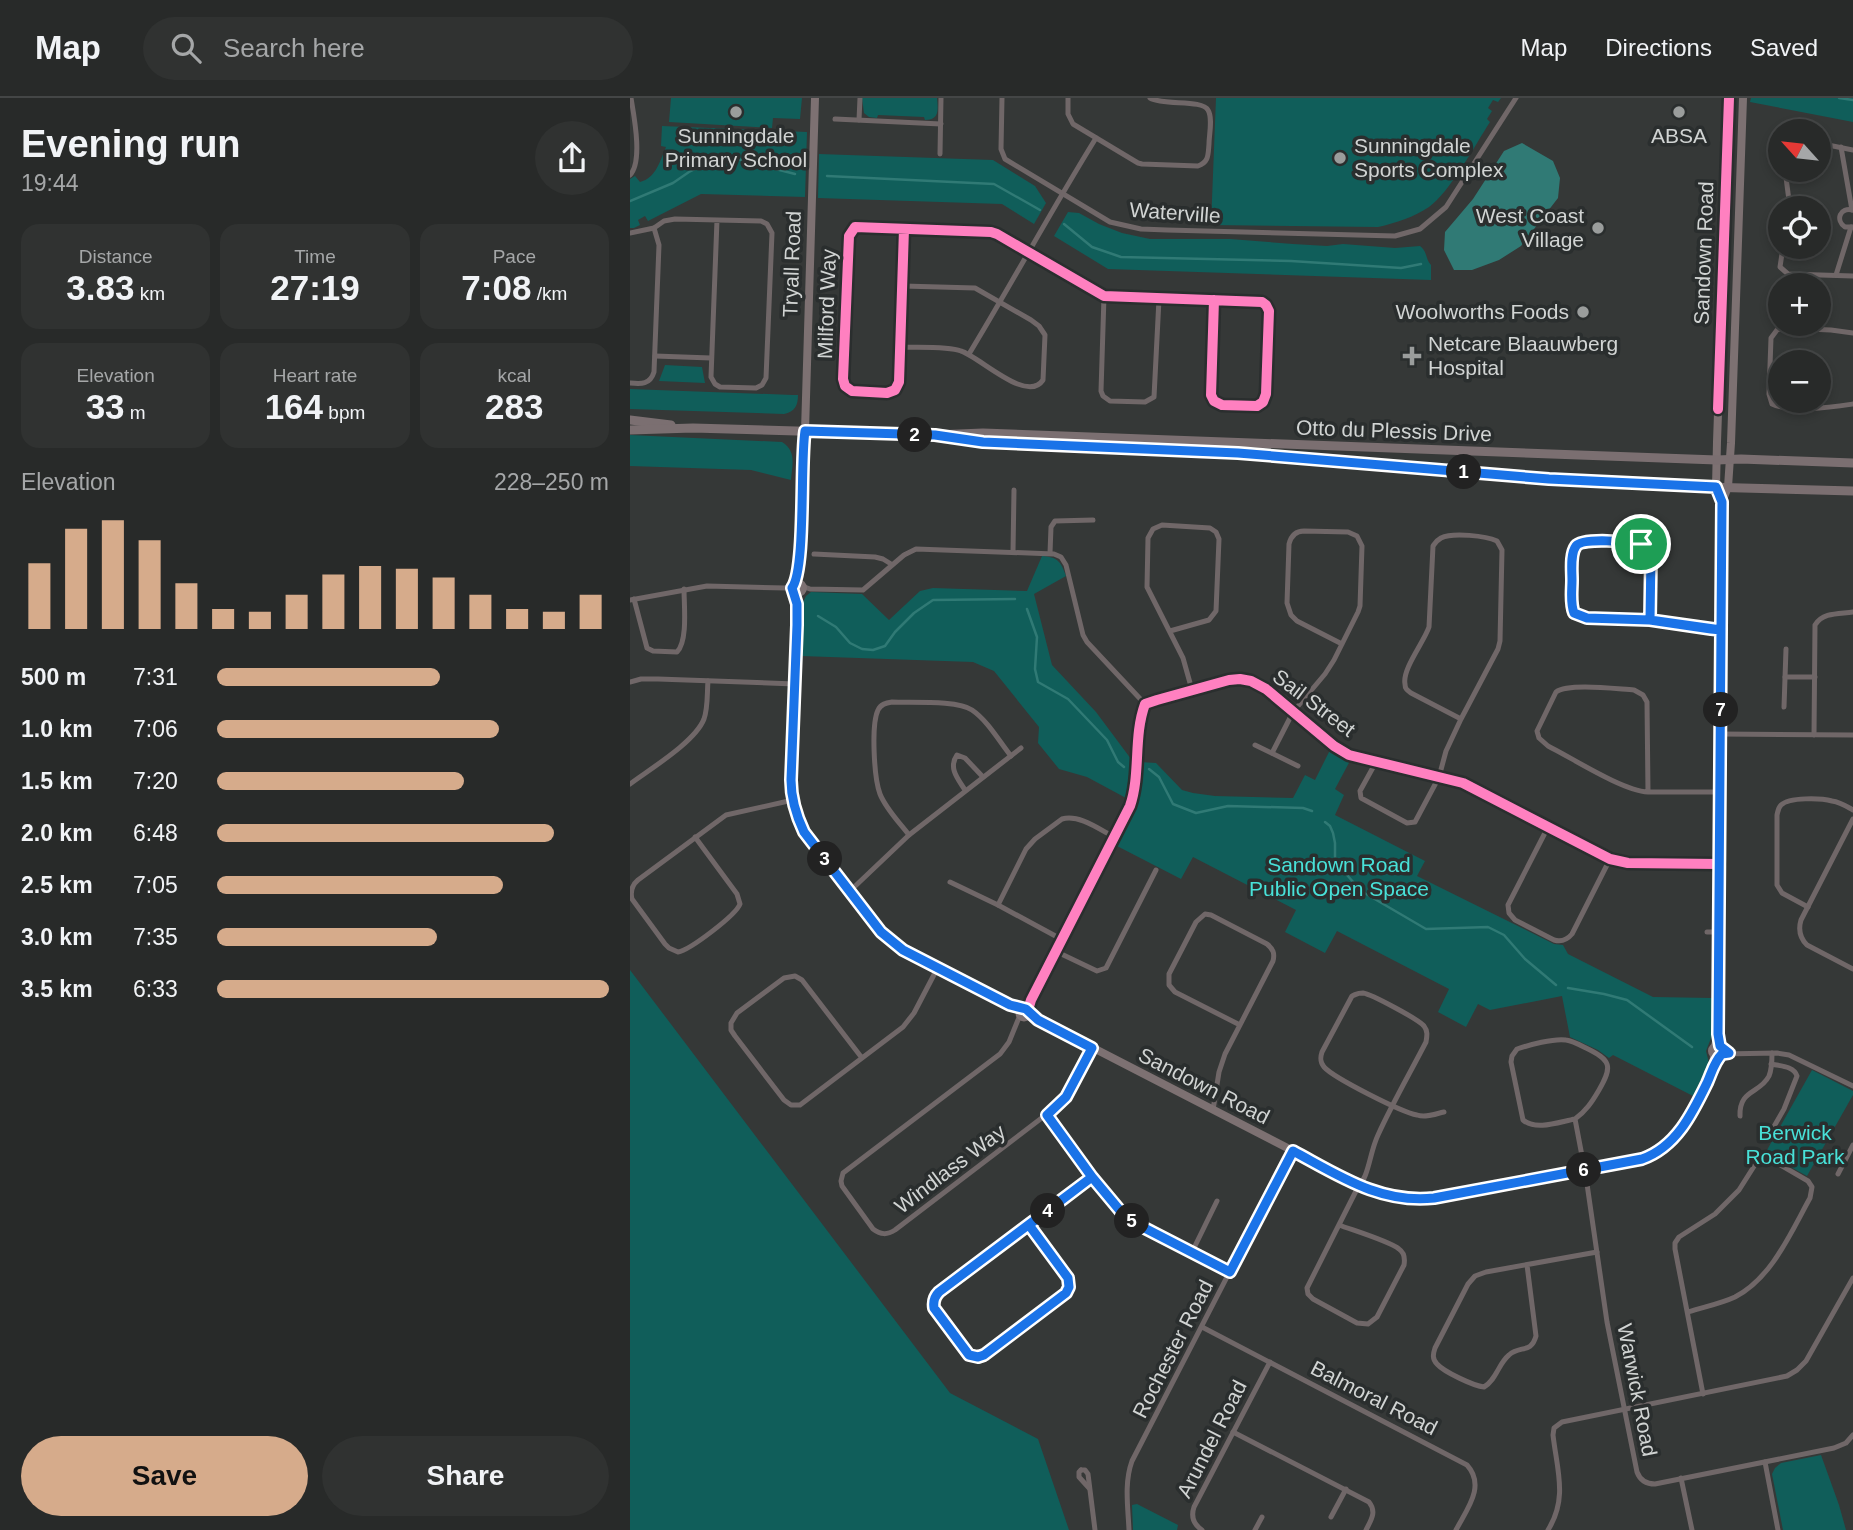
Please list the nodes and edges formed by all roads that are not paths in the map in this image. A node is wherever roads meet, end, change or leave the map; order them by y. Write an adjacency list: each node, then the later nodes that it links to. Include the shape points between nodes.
1 (631, 98): 20 (street, via 636,163)
2 (815, 98): 47 (street, Tryall Road)
3 (860, 98): 13 (street)
4 (941, 98): 14 (street)
5 (1002, 98): 21 (street, Waterville, via 1003,156)
6 (1068, 98): 15 (street, via 1069,119)
7 (1150, 98): 11 (street, via 1163,103)
8 (1517, 98): 21 (street, Waterville, via 1446,207 1420,229 1395,236 1141,229 1110,222)
9 (1729, 98): 49 (street, Sandown Road)
10 (1743, 98): 50 (street, Sandown Road)
11 (1184, 101): 15 (street, via 1201,104 1209,113 1208,157 1201,165 1140,164)
12 (835, 120): 13 (street)
13 (859, 121): 14 (street)
14 (941, 124): 19 (street)
15 (1096, 138): 21 (street)
16 (1831, 145): 17 (street)
17 (1841, 147): 18 (street); 22 (street)
18 (1853, 150)
19 (940, 154)
20 (630, 175)
21 (1062, 194): 28 (street)
22 (1852, 210): 24 (street, via 1839,217 1843,226)
23 (717, 220): 25 (street, via 668,219); 41 (street); 41 (street, via 761,221 772,233 765,380 753,388 720,387 711,377)
24 (1852, 227): 30 (street)
25 (654, 228): 27 (street); 40 (street, via 659,245)
26 (904, 229): 28 (street, Milford Way, via 991,232); 32 (street); 38 (street, Milford Way, via 855,227 850,232 846,389 895,390)
27 (630, 233)
28 (1030, 253): 33 (street, Milford Way); 36 (street)
29 (1780, 259): 30 (street, via 1784,272)
30 (1836, 275): 31 (street)
31 (1853, 276)
32 (902, 285): 36 (street, via 975,288); 38 (street)
33 (1104, 296): 34 (street); 34 (street, via 1101,391 1110,401 1145,402 1154,397)
34 (1159, 299): 35 (street)
35 (1214, 300): 35 (street, via 1211,395 1222,405 1257,406 1265,399 1269,312 1259,301)
36 (1001, 302): 39 (street); 39 (street, via 1042,330 1042,382 1020,386)
37 (1853, 333): 43 (street, via 1795,328 1775,331 1769,394 1772,404 1782,407)
38 (900, 347): 39 (street, via 956,349)
39 (969, 354)
40 (655, 356): 41 (street); 42 (street, via 653,377 644,384)
41 (711, 358)
42 (630, 383)
43 (1853, 404)
44 (630, 421): 45 (main road)
45 (693, 428): 46 (main road); 47 (main road, Otto du Plessis Drive)
46 (630, 430)
47 (805, 431): 48 (main road, Otto du Plessis Drive); 62 (street, Sandown Road)
48 (935, 435): 49 (main road, Otto du Plessis Drive, via 984,433); 52 (main road, Otto du Plessis Drive, via 983,442 1238,453 1536,478)
49 (1717, 460): 50 (main road, Otto du Plessis Drive); 52 (street, Sandown Road)
50 (1730, 460): 51 (main road, Otto du Plessis Drive); 53 (street, Sandown Road)
51 (1853, 463)
52 (1716, 487): 53 (main road, Otto du Plessis Drive); 56 (street, Sandown Road)
53 (1728, 487): 55 (main road, Otto du Plessis Drive); 56 (street, Sandown Road)
54 (1014, 490): 58 (street)
55 (1853, 491)
56 (1722, 502): 67 (street, Sandown Road)
57 (1093, 520): 59 (street, via 1053,522)
58 (1013, 552): 59 (street); 61 (street, via 921,549)
59 (1051, 553): 77 (street, via 1066,565 1087,642)
60 (814, 554): 61 (street, via 875,557)
61 (891, 564): 62 (street, via 863,590)
62 (798, 588): 63 (street); 75 (street, Sandown Road)
63 (684, 589): 64 (street); 64 (street, via 685,621 677,652 646,647)
64 (632, 600)
65 (1853, 612): 72 (street, via 1825,615 1816,623)
66 (1650, 620): 66 (street, via 1587,618 1574,613 1576,546 1593,541 1638,543 1649,548); 67 (street)
67 (1721, 630): 81 (street, Sandown Road)
68 (1170, 631): 68 (street, via 1147,587 1149,535 1162,525 1210,528 1219,539 1216,611 1207,621); 76 (street)
69 (1342, 644): 69 (street, via 1359,609 1361,541 1348,532 1297,532 1289,544 1289,611 1297,621); 79 (street, via 1325,674)
70 (1786, 649): 71 (street)
71 (1785, 677): 72 (street); 78 (street)
72 (1815, 677): 82 (street)
73 (708, 681): 74 (street); 75 (street); 92 (street, via 705,716 696,733)
74 (630, 682)
75 (795, 684): 96 (street, Sandown Road)
76 (1192, 690): 77 (street, Sail Street); 79 (street, Sail Street, via 1245,680 1261,686)
77 (1145, 704): 101 (street, via 1132,801)
78 (1784, 707)
79 (1293, 712): 86 (street); 88 (street, Sail Street, via 1343,752)
80 (1461, 719): 80 (street, via 1500,642 1502,550 1497,541 1479,537 1445,537 1433,546 1429,627 1404,682 1411,693); 91 (street)
81 (1720, 734): 82 (street); 95 (street, Sandown Road)
82 (1814, 735): 83 (street)
83 (1853, 735)
84 (1255, 744): 86 (street)
85 (1021, 748): 87 (street)
86 (1272, 753): 89 (street)
87 (1011, 756): 90 (street); 100 (street, via 966,706 883,704 876,719 876,776 885,804)
88 (1376, 762): 91 (street, Sail Street); 91 (street, via 1360,791 1361,798 1408,824 1416,821)
89 (1298, 766)
90 (983, 777): 93 (street); 93 (street, via 957,755 954,771)
91 (1439, 777): 99 (street, Sail Street, via 1468,785)
92 (630, 784)
93 (965, 790): 100 (street)
94 (1648, 792): 94 (street, via 1619,783 1539,738 1538,727 1558,690 1634,690 1643,695 1647,702); 95 (street)
95 (1720, 792): 104 (street, Sandown Road)
96 (793, 800): 102 (street, via 726,815); 107 (street, Sandown Road, via 804,832)
97 (1853, 810): 109 (street, via 1826,799 1793,799 1779,809 1777,885 1782,893)
98 (1853, 819): 109 (street)
99 (1548, 827): 103 (street, Sail Street); 103 (street, via 1508,905 1515,920 1554,940 1567,939)
100 (909, 835): 107 (street)
101 (1114, 836): 108 (street, via 1077,819 1062,819 1026,849); 112 (street)
102 (695, 837): 102 (street, via 631,889 632,899 665,944 678,952 735,913 740,904)
103 (1610, 859): 104 (street, Sail Street)
104 (1719, 864): 111 (street, Sandown Road)
105 (1156, 870): 113 (street, via 1106,968 1097,971)
106 (950, 882): 108 (street)
107 (850, 891): 114 (street, Sandown Road, via 887,937)
108 (998, 905): 112 (street)
109 (1808, 907): 115 (street, via 1800,925 1804,942)
110 (1707, 932): 111 (street)
111 (1718, 932): 119 (street, Sandown Road)
112 (1061, 939): 113 (street)
113 (1055, 951): 116 (street)
114 (937, 968): 116 (street, Sandown Road); 121 (street, via 908,1022)
115 (1853, 969)
116 (1024, 1013): 118 (street, Sandown Road); 127 (street, Windlass Way, via 1000,1054 844,1171 842,1186 873,1229 890,1233)
117 (1240, 1025): 117 (street, via 1274,953 1267,944 1205,914 1171,969 1169,985); 125 (street, via 1219,1072)
118 (1092, 1048): 125 (street, Sandown Road); 127 (street, Windlass Way, via 1066,1097)
119 (1720, 1053): 120 (street); 133 (street, Sandown Road, via 1669,1144 1642,1159)
120 (1772, 1053): 122 (street); 123 (street, via 1798,1058)
121 (862, 1058): 121 (street, via 800,1105 791,1105 735,1036 730,1023 784,978 795,976)
122 (1771, 1064): 128 (street, via 1767,1079 1744,1098); 130 (street, via 1792,1069 1797,1076)
123 (1853, 1086)
124 (1393, 1106): 124 (street, via 1426,1042 1426,1029 1417,1020 1358,993 1349,999 1321,1060 1335,1075); 126 (street, via 1421,1116); 136 (street)
125 (1213, 1110): 132 (street, Sandown Road)
126 (1444, 1112)
127 (1047, 1115): 135 (street)
128 (1740, 1116)
129 (1575, 1119): 129 (street, via 1537,1126 1523,1120 1511,1062 1517,1049 1567,1040 1607,1062 1606,1077 1590,1106); 133 (street, Warwick Road)
130 (1772, 1130)
131 (1853, 1145): 134 (street)
132 (1293, 1151): 136 (street, Sandown Road); 143 (street, Rochester Road)
133 (1585, 1170): 136 (street, Sandown Road, via 1424,1199 1387,1196); 141 (street, Warwick Road)
134 (1838, 1174)
135 (1092, 1177): 138 (street); 140 (street, via 1127,1219)
136 (1360, 1186): 139 (street)
137 (1217, 1201): 140 (street)
138 (1029, 1225): 138 (street, via 936,1295 934,1308 969,1355 984,1355 1068,1290 1068,1278)
139 (1339, 1225): 139 (street, via 1308,1284 1308,1294 1357,1323 1368,1324 1377,1317 1404,1265 1404,1255 1390,1244)
140 (1192, 1252): 143 (street)
141 (1597, 1252): 142 (street); 149 (street, Warwick Road)
142 (1527, 1265): 142 (street, via 1486,1272 1471,1280 1433,1351 1437,1364 1484,1387 1508,1355 1532,1345 1536,1336)
143 (1230, 1272): 146 (street, Rochester Road)
144 (1853, 1278): 148 (street, via 1797,1370 1781,1378)
145 (1688, 1312): 145 (street, via 1675,1249 1679,1237 1715,1214 1761,1158 1808,1181 1810,1198 1767,1270 1734,1297); 148 (street)
146 (1202, 1327): 147 (street, Balmoral Road); 159 (street, Rochester Road, via 1130,1468)
147 (1270, 1362): 150 (street, Arundel Road); 163 (street, Balmoral Road, via 1467,1465 1475,1476 1476,1490)
148 (1703, 1394): 149 (street)
149 (1625, 1409): 153 (street, Warwick Road, via 1641,1479 1655,1484); 164 (street, via 1562,1422 1555,1428 1560,1497)
150 (1233, 1432): 155 (street); 160 (street, Arundel Road, via 1193,1510 1195,1524)
151 (1853, 1435): 152 (street, Warwick Road, via 1838,1447)
152 (1765, 1462): 153 (street, Warwick Road); 166 (street)
153 (1681, 1478): 165 (street)
154 (1089, 1488): 158 (street)
155 (1346, 1489): 157 (street); 162 (street, via 1372,1506 1373,1517)
156 (1262, 1517): 161 (street)
157 (1331, 1517)
158 (1095, 1530)
159 (1129, 1530)
160 (1202, 1530)
161 (1255, 1530)
162 (1366, 1530)
163 (1457, 1530)
164 (1548, 1530)
165 (1692, 1530)
166 (1778, 1530)

